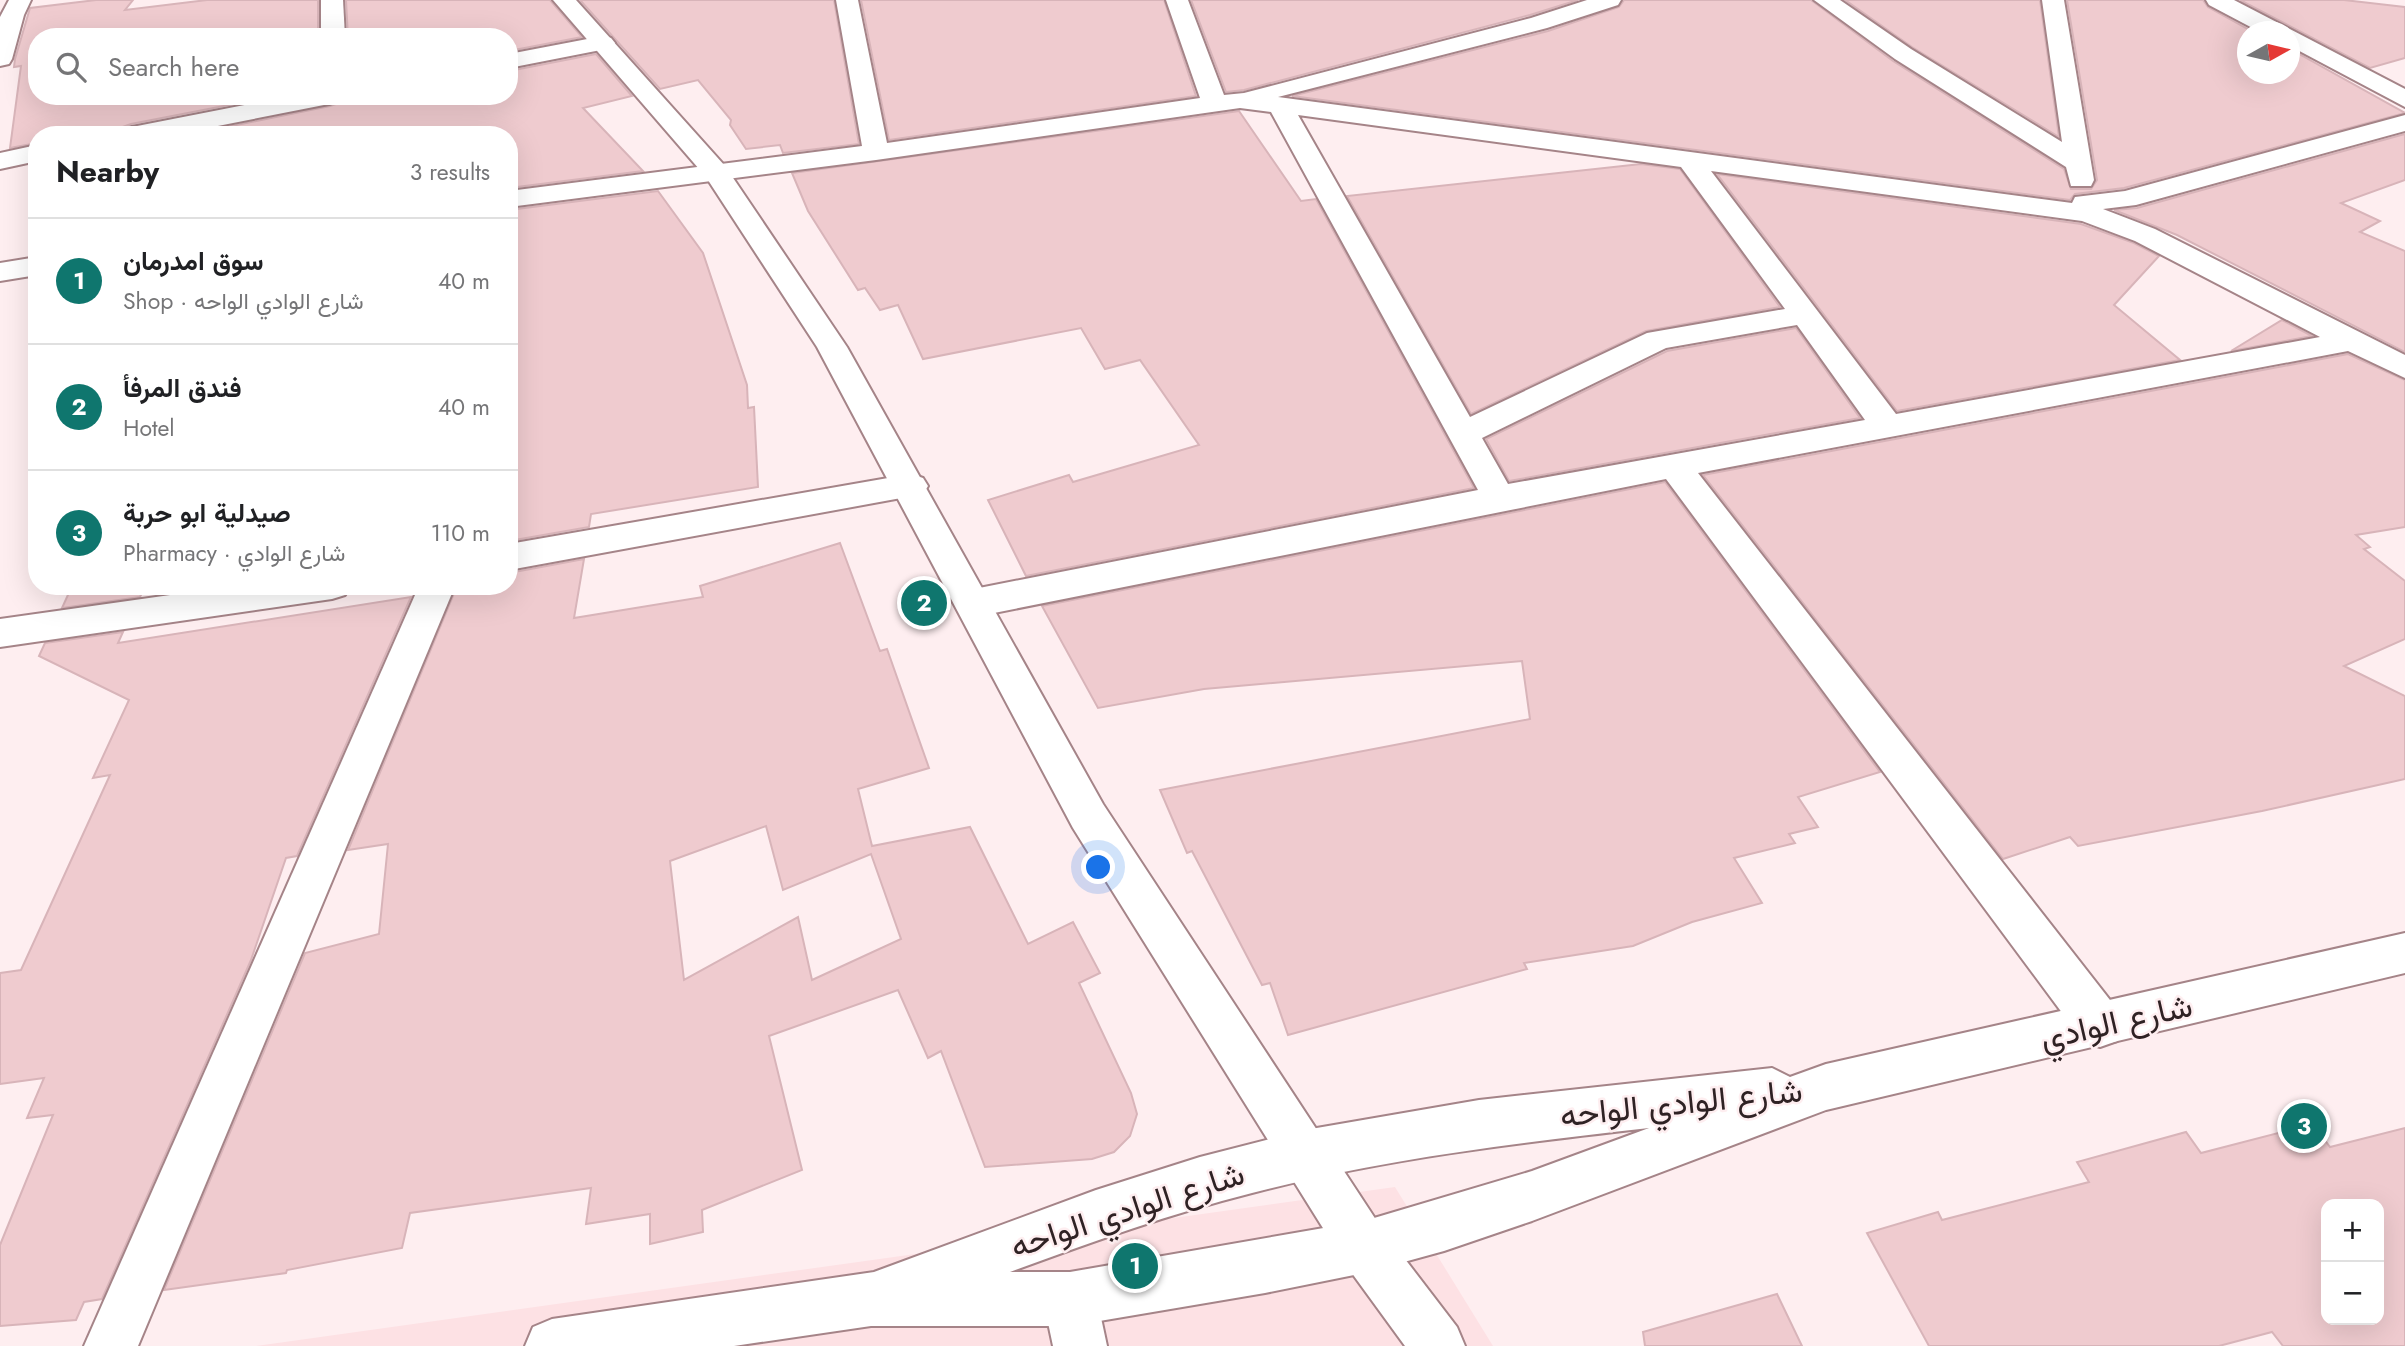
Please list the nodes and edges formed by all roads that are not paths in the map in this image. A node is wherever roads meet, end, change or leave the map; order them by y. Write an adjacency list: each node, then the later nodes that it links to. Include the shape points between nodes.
1 (20, 0): 14 (street)
2 (332, 0): 11 (street)
3 (564, 0): 13 (street)
4 (847, 0): 22 (street)
5 (1177, 0): 17 (street)
6 (1610, 0): 17 (street, via 1539,23)
7 (1825, 0): 26 (street)
8 (2053, 0): 26 (street)
9 (2217, 0): 10 (street)
10 (2258, 21)
11 (333, 28)
12 (2300, 42): 16 (street)
13 (603, 43): 15 (street); 27 (street)
14 (0, 59)
15 (518, 59)
16 (2405, 99)
17 (1227, 102): 19 (street); 22 (street)
18 (284, 105): 21 (street)
19 (1280, 107): 25 (street); 36 (street)
20 (2405, 123): 29 (street)
21 (177, 126)
22 (876, 152): 27 (street)
23 (28, 155): 24 (street)
24 (0, 161)
25 (1690, 161): 29 (street); 32 (street)
26 (2078, 163): 29 (street)
27 (716, 172): 28 (street); 38 (street, via 832,347)
28 (518, 198)
29 (2086, 208): 33 (street)
30 (28, 267): 31 (street)
31 (0, 272)
32 (1803, 315): 35 (street); 36 (street, via 1658,340)
33 (2351, 341): 34 (street); 35 (street)
34 (2405, 368)
35 (1888, 427): 37 (street)
36 (1463, 434): 39 (street)
37 (1675, 467): 39 (street); 46 (street)
38 (911, 486): 40 (street); 43 (street)
39 (1500, 498): 43 (street)
40 (518, 555)
41 (433, 595): 52 (street)
42 (209, 596): 44 (street)
43 (974, 603): 48 (street, via 1088,816)
44 (0, 633)
45 (2405, 953): 46 (street, شارع الوادي)
46 (2100, 1026): 47 (street, شارع الوادي)
47 (1826, 1087): 48 (street, شارع الوادي الواحه, via 1573,1111); 49 (street, شارع الوادي الواحه, via 1532,1196)
48 (1306, 1155): 49 (street); 50 (street, شارع الوادي الواحه, via 1064,1225)
49 (1364, 1247): 51 (street, شارع الوادي الواحه, via 1265,1267); 54 (street)
50 (871, 1299): 51 (street, شارع الوادي الواحه); 53 (street)
51 (1075, 1323)
52 (111, 1346)
53 (552, 1346)
54 (1438, 1346)

